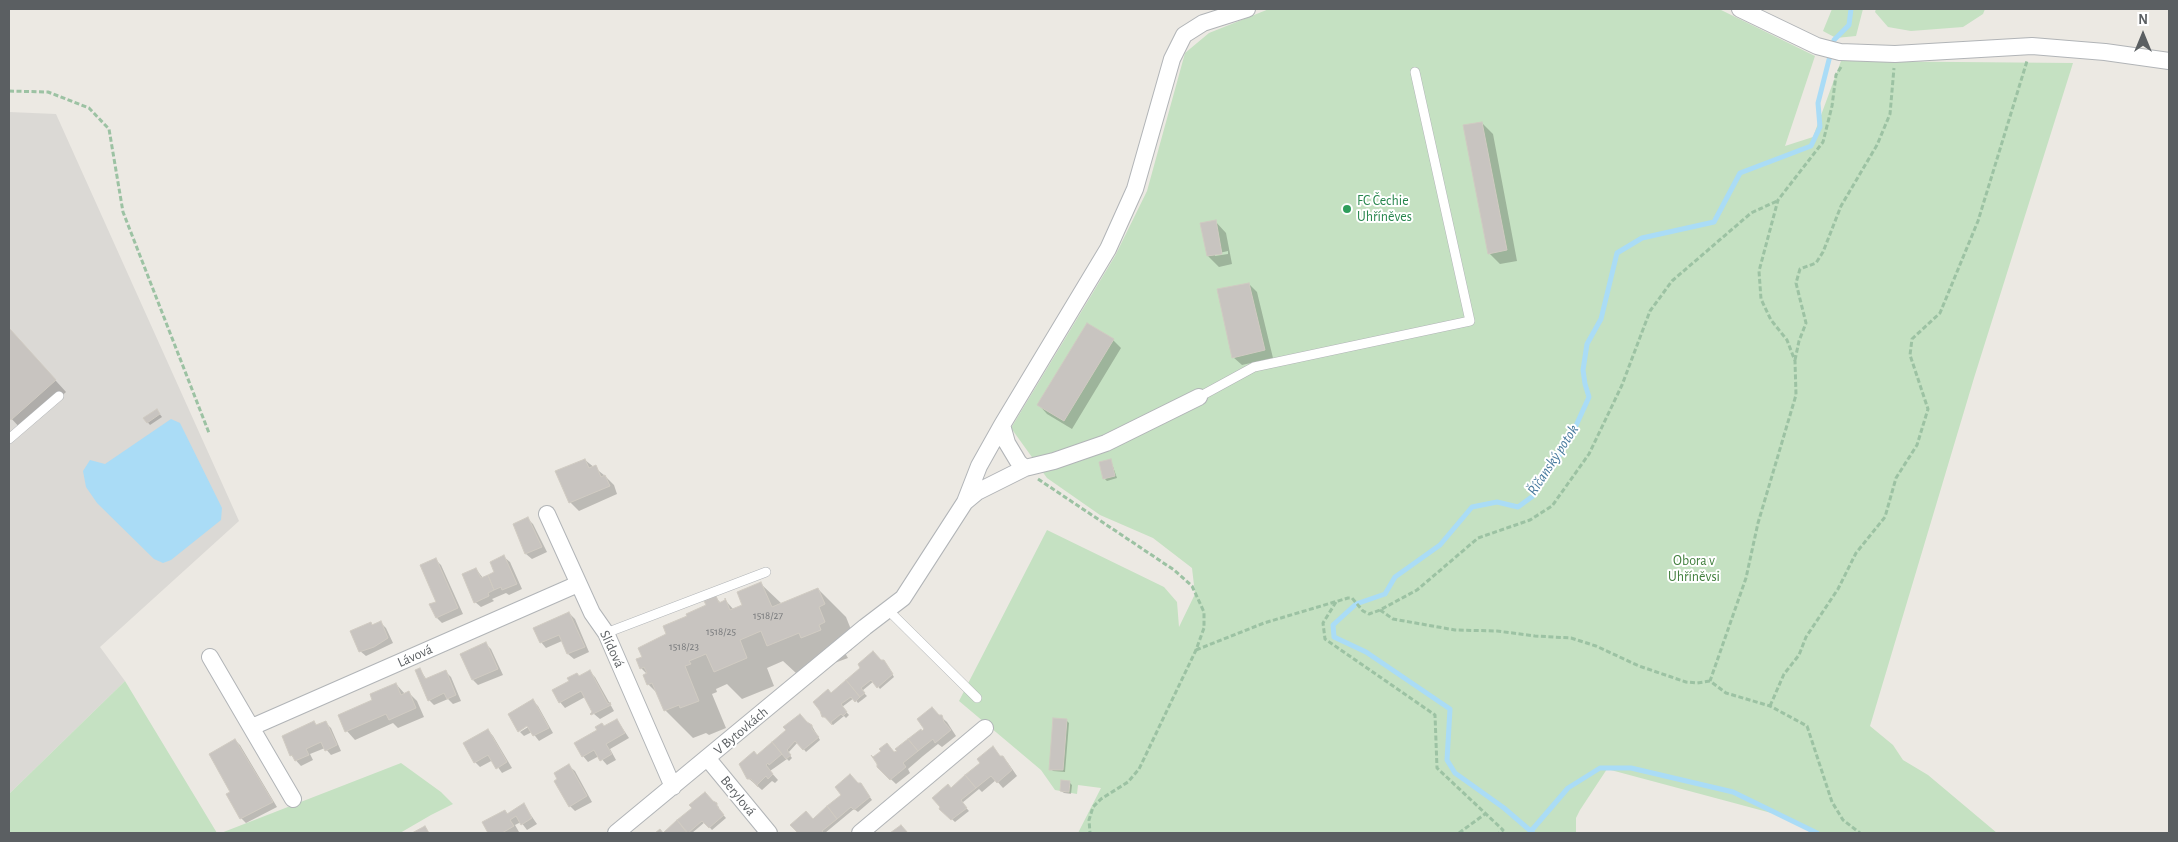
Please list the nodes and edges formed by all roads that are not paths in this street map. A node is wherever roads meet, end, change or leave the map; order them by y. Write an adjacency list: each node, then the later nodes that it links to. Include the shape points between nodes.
1 (1247, 9): 7 (street, via 1203,23 1184,35 1172,59 1135,189 1108,249)
2 (1740, 9): 3 (street, via 1817,46 1840,52 1895,54 2032,46)
3 (2169, 60)
4 (1415, 72): 6 (lane, via 1470,321 1254,368)
5 (59, 396): 8 (lane)
6 (1199, 397): 9 (street, via 1106,443)
7 (1002, 425): 9 (street, via 1007,443); 10 (street, via 979,466)
8 (9, 439)
9 (1024, 468): 10 (street, via 977,492)
10 (965, 502): 14 (street, V Bytovkách, via 904,598)
11 (547, 514): 13 (street, Slídová)
12 (766, 572): 15 (lane)
13 (578, 584): 15 (street, Slídová); 18 (street, Lávová)
14 (888, 610): 17 (lane); 20 (street, V Bytovkách)
15 (606, 633): 21 (street, Slídová)
16 (210, 657): 18 (street)
17 (977, 698)
18 (252, 727): 22 (street)
19 (985, 728): 25 (street)
20 (708, 759): 21 (street, V Bytovkách); 24 (street, Berylová)
21 (673, 787): 23 (street, V Bytovkách)
22 (293, 799)
23 (616, 833)
24 (769, 833)
25 (860, 833)

